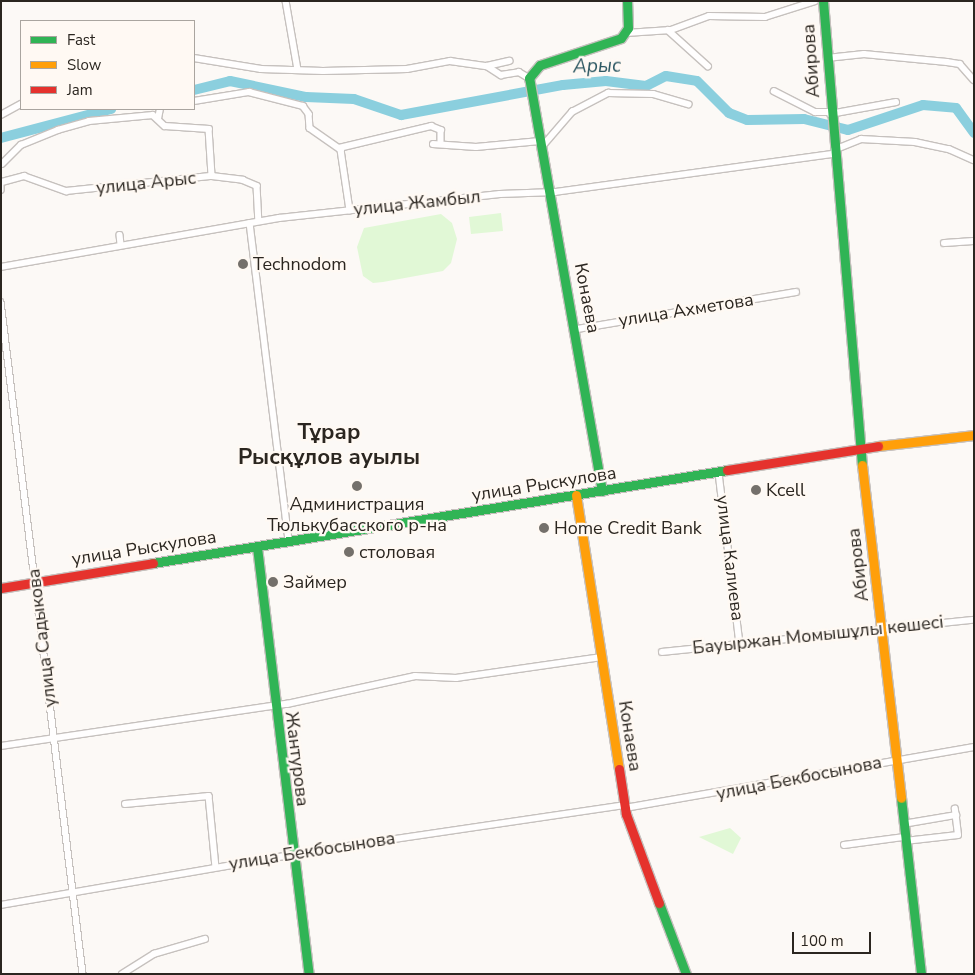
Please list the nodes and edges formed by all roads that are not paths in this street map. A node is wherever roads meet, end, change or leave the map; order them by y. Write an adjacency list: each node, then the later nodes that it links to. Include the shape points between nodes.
1 (286, 1): 14 (street)
2 (627, 1): 7 (street)
3 (815, 1): 5 (street, via 765,17 708,16)
4 (823, 1): 10 (street, Абирова)
5 (680, 27): 6 (street); 8 (street)
6 (668, 30): 7 (street); 8 (street)
7 (626, 33): 15 (street, via 600,48 540,66)
8 (680, 39): 13 (street)
9 (195, 58): 14 (street)
10 (827, 58): 16 (street, via 864,54 947,62 960,64); 24 (street, Абирова)
11 (509, 61): 12 (street)
12 (487, 66): 14 (street, via 444,61 407,69); 15 (street, via 501,75 519,72)
13 (708, 66)
14 (298, 70)
15 (529, 78): 27 (street, Конаева)
16 (974, 80)
17 (774, 91): 24 (street, via 814,112)
18 (195, 101): 28 (street, via 228,98 236,92 282,98 303,106 309,114 310,128)
19 (896, 102): 24 (street)
20 (689, 104): 27 (street, via 653,94 608,93 572,112)
21 (20, 105): 23 (street)
22 (157, 114): 31 (street, via 89,121 58,130 21,145); 32 (street, via 165,126 211,130)
23 (1, 115)
24 (831, 115): 29 (street, Абирова)
25 (441, 142): 26 (street); 27 (street, via 476,146); 28 (street, via 436,126)
26 (432, 144)
27 (541, 145): 35 (street, Конаева)
28 (339, 148): 36 (street)
29 (833, 151): 30 (street, улица Жамбыл, via 861,139 915,142); 35 (street, улица Жамбыл); 48 (street, Абирова)
30 (974, 160)
31 (2, 164)
32 (212, 176): 33 (street, улица Арыс, via 66,191 24,176); 37 (street, улица Арыс, via 253,182 259,196)
33 (1, 182): 34 (street, улица Арыс)
34 (1, 190)
35 (548, 191): 36 (street, улица Жамбыл); 46 (street, Конаева)
36 (350, 210): 37 (street, улица Жамбыл)
37 (259, 221): 38 (street, улица Жамбыл)
38 (250, 223): 42 (street, улица Жамбыл); 52 (street)
39 (120, 236): 42 (street)
40 (974, 241): 41 (street)
41 (944, 243)
42 (121, 245): 43 (street, улица Жамбыл)
43 (1, 267)
44 (796, 292): 46 (street, улица Ахметова)
45 (1, 302): 54 (street, улица Садыкова)
46 (577, 329): 50 (street, Конаева)
47 (974, 434): 48 (street, улица Рыскулова)
48 (861, 448): 49 (street, улица Рыскулова); 57 (street, Абирова)
49 (719, 473): 50 (street, улица Рыскулова); 58 (street, улица Калиева)
50 (602, 491): 51 (street, улица Рыскулова)
51 (576, 496): 52 (street, улица Рыскулова); 60 (street, Конаева)
52 (290, 542): 53 (street, улица Рыскулова)
53 (257, 547): 54 (street, улица Рыскулова); 61 (street, Жантурова)
54 (36, 582): 55 (street, улица Рыскулова); 62 (street, улица Садыкова)
55 (1, 588)
56 (974, 620): 57 (street, Бауыржан Момышұлы көшесі)
57 (882, 627): 58 (street, Бауыржан Момышұлы көшесі); 65 (street, Абирова)
58 (740, 643): 59 (street, Бауыржан Момышұлы көшесі)
59 (662, 652)
60 (601, 657): 61 (street, via 456,678 415,676); 67 (street, Конаева)
61 (274, 706): 62 (street); 71 (street, Жантурова)
62 (55, 741): 63 (street); 73 (street, улица Садыкова)
63 (1, 746)
64 (974, 747): 65 (street, улица Бекбосынова)
65 (897, 759): 67 (street, улица Бекбосынова); 68 (street, Абирова)
66 (125, 804): 72 (street, via 209,796)
67 (625, 806): 71 (street, улица Бекбосынова); 79 (street, Конаева)
68 (903, 824): 69 (street, Абирова); 69 (street, via 956,812 958,835)
69 (904, 839): 70 (street); 80 (street, Абирова)
70 (844, 845)
71 (292, 855): 72 (street, улица Бекбосынова); 78 (street, Жантурова)
72 (216, 867): 73 (street, улица Бекбосынова)
73 (72, 891): 74 (street, улица Бекбосынова); 76 (street, улица Садыкова)
74 (1, 905)
75 (204, 939): 77 (street, via 154,954)
76 (83, 974)
77 (122, 974)
78 (309, 974)
79 (686, 974)
80 (921, 974)

